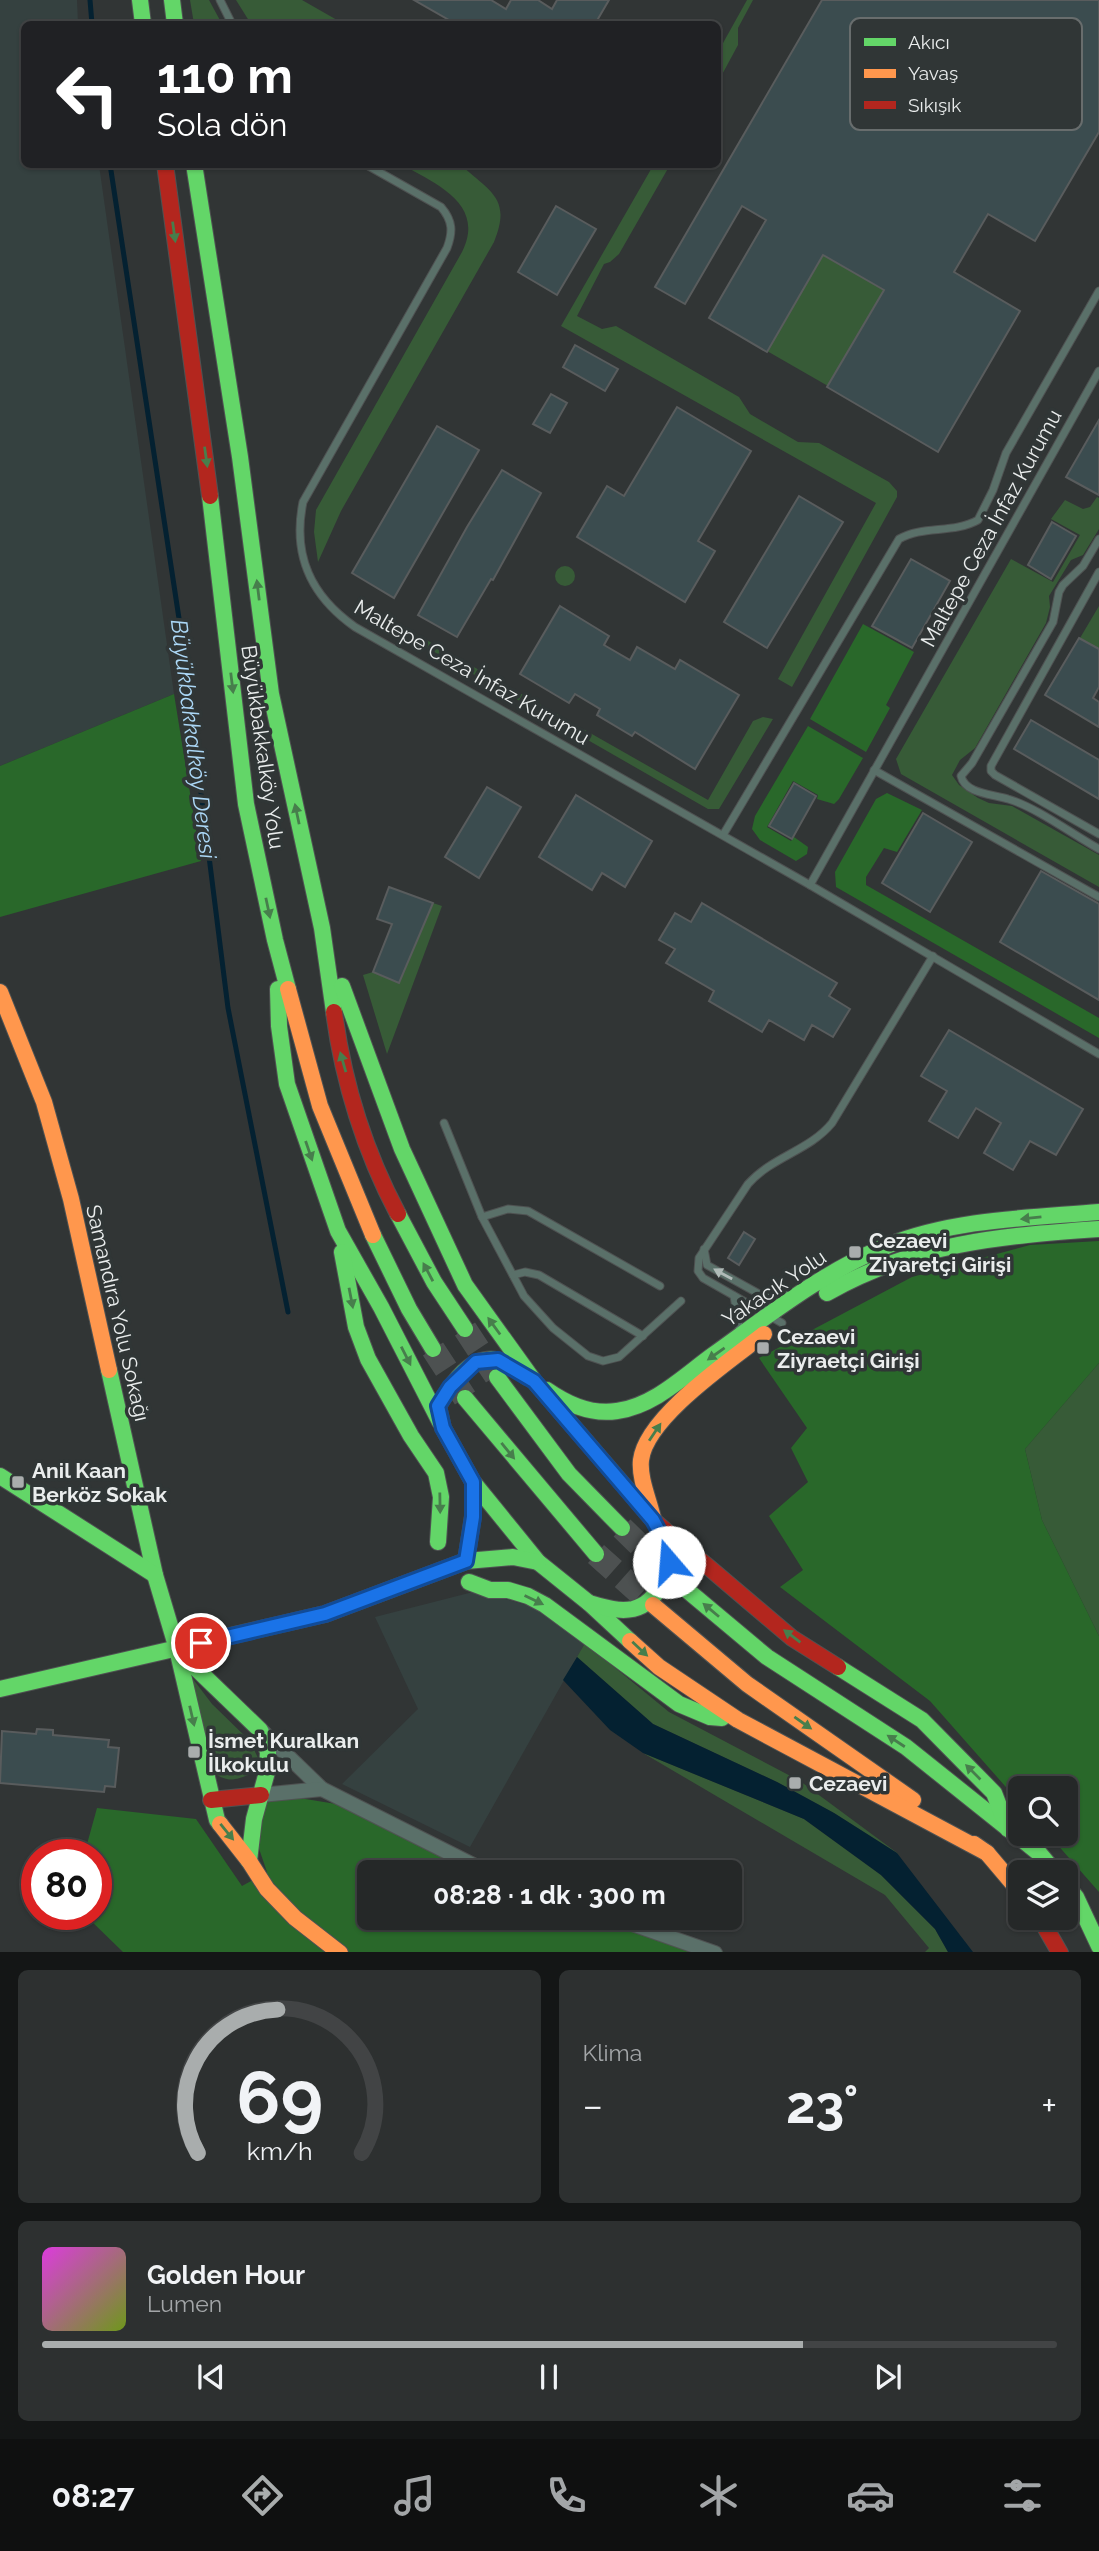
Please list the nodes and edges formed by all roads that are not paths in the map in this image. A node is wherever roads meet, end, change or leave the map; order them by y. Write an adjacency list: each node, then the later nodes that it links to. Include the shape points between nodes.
1 (139, 0): 4 (main road)
2 (172, 0): 5 (main road)
3 (220, 0): 6 (lane)
4 (142, 21)
5 (175, 21)
6 (230, 21)
7 (166, 168): 21 (main road, Büyükbakkalköy Yolu, one-way to 21, via 246,804)
8 (195, 168): 20 (main road, Büyükbakkalköy Yolu, one-way to 8, via 271,694)
9 (372, 168): 16 (lane, Maltepe Ceza İnfaz Kurumu, via 441,207 452,225 451,237 303,502 299,537 307,573 328,606 355,627)
10 (1099, 291): 16 (lane, via 1006,453 978,520 899,539)
11 (1099, 371): 14 (lane, Maltepe Ceza İnfaz Kurumu)
12 (1099, 539): 17 (lane, via 1059,592 1053,622 961,776 966,785 1020,804)
13 (1099, 572): 15 (lane, via 990,766 995,775)
14 (874, 770): 18 (lane, Maltepe Ceza İnfaz Kurumu); 19 (lane)
15 (1099, 834)
16 (723, 835): 18 (lane, Maltepe Ceza İnfaz Kurumu)
17 (1099, 849)
18 (810, 885): 22 (lane, Maltepe Ceza İnfaz Kurumu)
19 (1099, 897)
20 (322, 928): 38 (main road, Büyükbakkalköy Yolu, one-way to 20, via 392,1203 364,1136 339,1051); 43 (main road, one-way to 20, via 466,1285 402,1149)
21 (275, 940): 29 (main road, one-way to 29, via 287,1084); 41 (main road, Büyükbakkalköy Yolu, via 320,1106 370,1230)
22 (933, 957): 24 (lane, Maltepe Ceza İnfaz Kurumu); 30 (lane, via 832,1124 811,1143 757,1174)
23 (0, 992): 54 (main road, Samandıra Yolu Sokağı, via 30,1064 71,1199)
24 (1099, 1054)
25 (444, 1123): 27 (lane)
26 (1099, 1212): 33 (main road, Yakacık Yolu, one-way to 33, via 965,1225 922,1235 858,1259)
27 (482, 1217): 31 (lane); 32 (lane, via 508,1209 528,1211)
28 (1099, 1229): 37 (main road, Yakacık Yolu, via 994,1237 900,1260 846,1280)
29 (338, 1231): 45 (main road, one-way to 45); 50 (main road, one-way to 50, via 356,1327 368,1359 436,1474 441,1497)
30 (704, 1249): 34 (lane, one-way to 30, via 707,1265); 35 (lane, via 697,1265 700,1275)
31 (513, 1275): 39 (lane, via 538,1275); 39 (lane, via 524,1296 553,1328 593,1359 614,1360)
32 (660, 1286)
33 (801, 1294): 34 (lane); 37 (main road, Yakacık Yolu)
34 (761, 1295): 37 (lane)
35 (734, 1296): 37 (lane); 40 (lane)
36 (681, 1301): 39 (lane)
37 (776, 1319): 40 (main road, Yakacık Yolu); 48 (main road, Yakacık Yolu, one-way to 37, via 640,1458 653,1431 686,1395 766,1333)
38 (465, 1329)
39 (643, 1336)
40 (740, 1336): 43 (main road, Yakacık Yolu, one-way to 43, via 663,1391 616,1411 587,1410 559,1399)
41 (433, 1349)
42 (497, 1377): 49 (main road, via 569,1474)
43 (534, 1381): 45 (main road, Yakacık Yolu, via 498,1360 476,1362 438,1406); 48 (main road)
44 (465, 1398): 51 (main road, one-way to 51)
45 (443, 1428): 47 (main road)
46 (0, 1476): 54 (main road)
47 (473, 1482): 52 (main road); 53 (main road)
48 (653, 1520): 57 (main road, via 667,1546 669,1562 659,1589 639,1606 615,1609); 66 (main road, one-way to 48, via 994,1793 922,1720 792,1638)
49 (622, 1528)
50 (438, 1542)
51 (597, 1553)
52 (466, 1561): 53 (main road, via 513,1557); 59 (main road, via 325,1614)
53 (538, 1562): 57 (main road)
54 (155, 1575): 59 (main road, Samandıra Yolu Sokağı)
55 (675, 1580): 66 (main road, one-way to 55, via 906,1747 767,1657)
56 (469, 1582): 61 (main road, one-way to 61, via 490,1590 508,1590 545,1605 679,1704 710,1717)
57 (589, 1603): 61 (main road, one-way to 61, via 659,1667)
58 (653, 1605): 68 (main road, one-way to 68, via 747,1684)
59 (177, 1649): 60 (main road); 62 (main road); 65 (main road, Samandıra Yolu Sokağı, one-way to 65)
60 (0, 1689)
61 (738, 1720): 68 (main road)
62 (260, 1730): 63 (street); 64 (main road, via 268,1752)
63 (321, 1788): 64 (street); 69 (street)
64 (261, 1795): 65 (main road); 71 (main road)
65 (211, 1800): 71 (main road, Samandıra Yolu Sokağı, one-way to 71, via 217,1820)
66 (1008, 1829)
67 (1030, 1846): 70 (main road)
68 (987, 1853): 72 (main road)
69 (463, 1860)
70 (1045, 1860)
71 (250, 1861): 77 (main road, Samandıra Yolu Sokağı, via 267,1889)
72 (1008, 1878)
73 (1078, 1901): 76 (main road)
74 (650, 1930): 78 (street)
75 (1047, 1930): 79 (main road)
76 (1099, 1946)
77 (340, 1952)
78 (715, 1952)
79 (1060, 1952)

